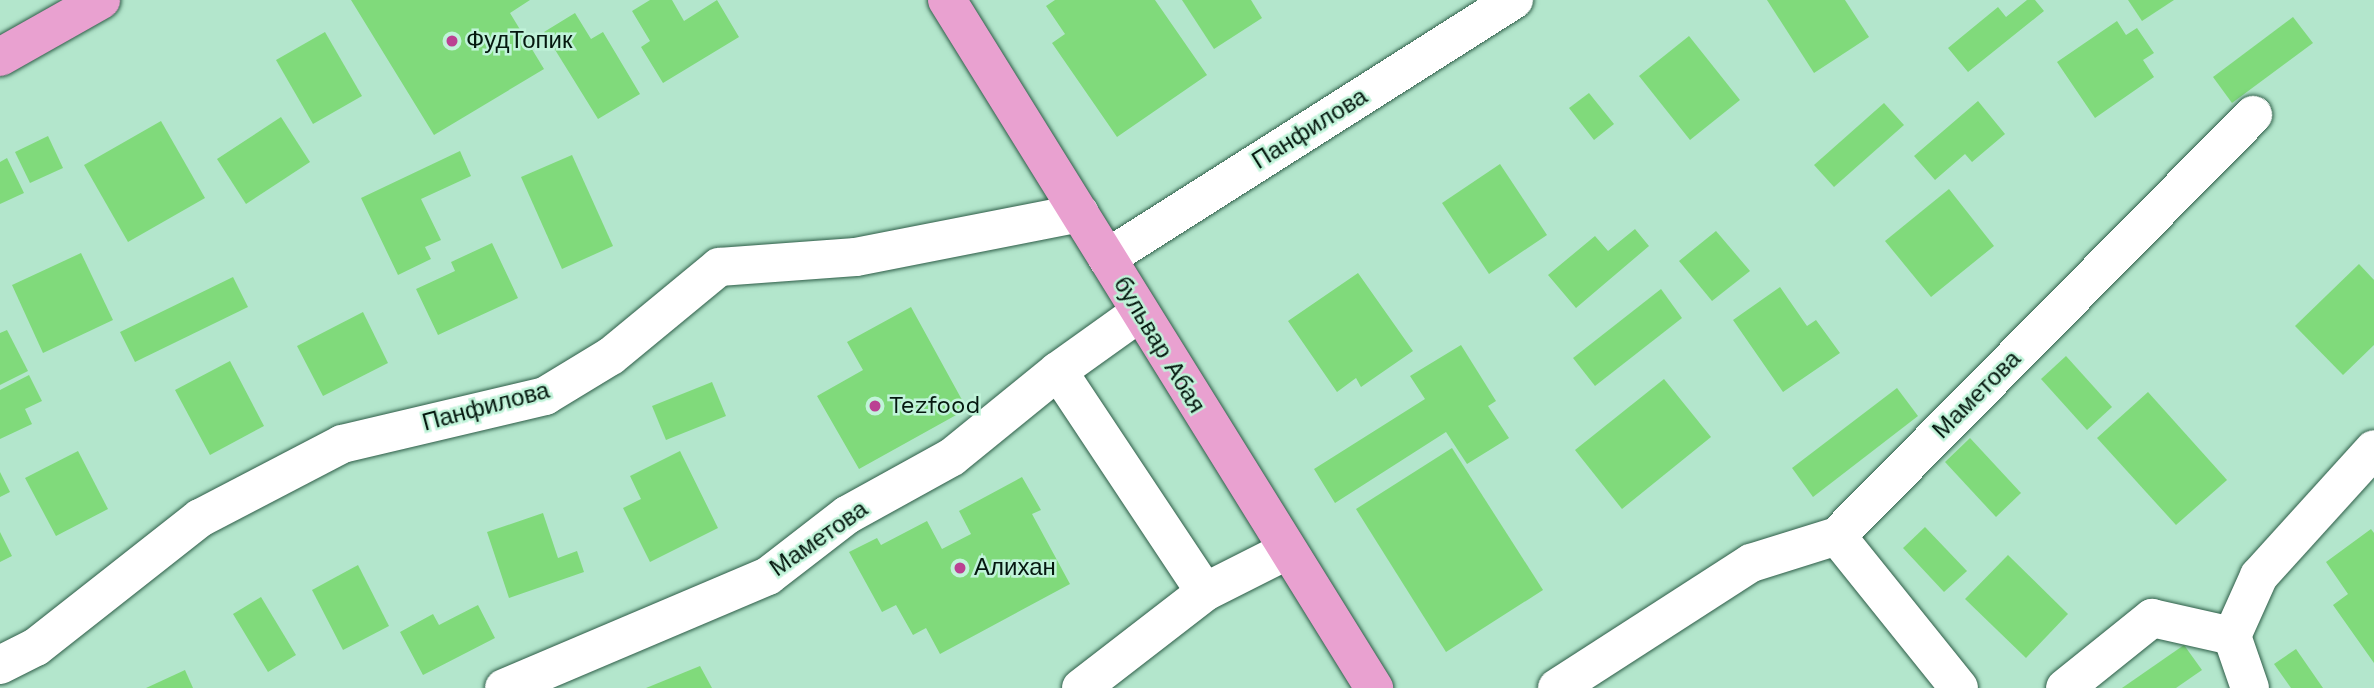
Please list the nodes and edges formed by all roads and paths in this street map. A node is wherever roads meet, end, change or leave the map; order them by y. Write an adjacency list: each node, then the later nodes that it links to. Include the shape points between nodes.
1 (101, 0): 4 (main road)
2 (947, 0): 6 (main road, бульвар Абая)
3 (1514, 0): 7 (street, Панфилова)
4 (0, 57)
5 (2253, 115): 11 (street, Маметова)
6 (1080, 213): 7 (main road, бульвар Абая); 15 (street, Панфилова, via 856,257 719,267 611,356 545,396 342,444 200,518 36,647)
7 (1107, 258): 8 (main road, бульвар Абая)
8 (1139, 313): 9 (street, Маметова); 12 (main road, бульвар Абая)
9 (1058, 371): 13 (street); 16 (street, Маметова, via 952,457 846,515 768,576)
10 (2374, 449): 14 (street, via 2259,576)
11 (1837, 536): 19 (street, via 1751,563); 20 (street)
12 (1286, 551): 13 (street); 18 (main road, бульвар Абая)
13 (1205, 592): 17 (street)
14 (2232, 636): 21 (street, via 2152,618); 22 (street)
15 (0, 665)
16 (504, 688)
17 (1081, 688)
18 (1374, 688)
19 (1557, 688)
20 (1959, 688)
21 (2065, 688)
22 (2250, 688)

